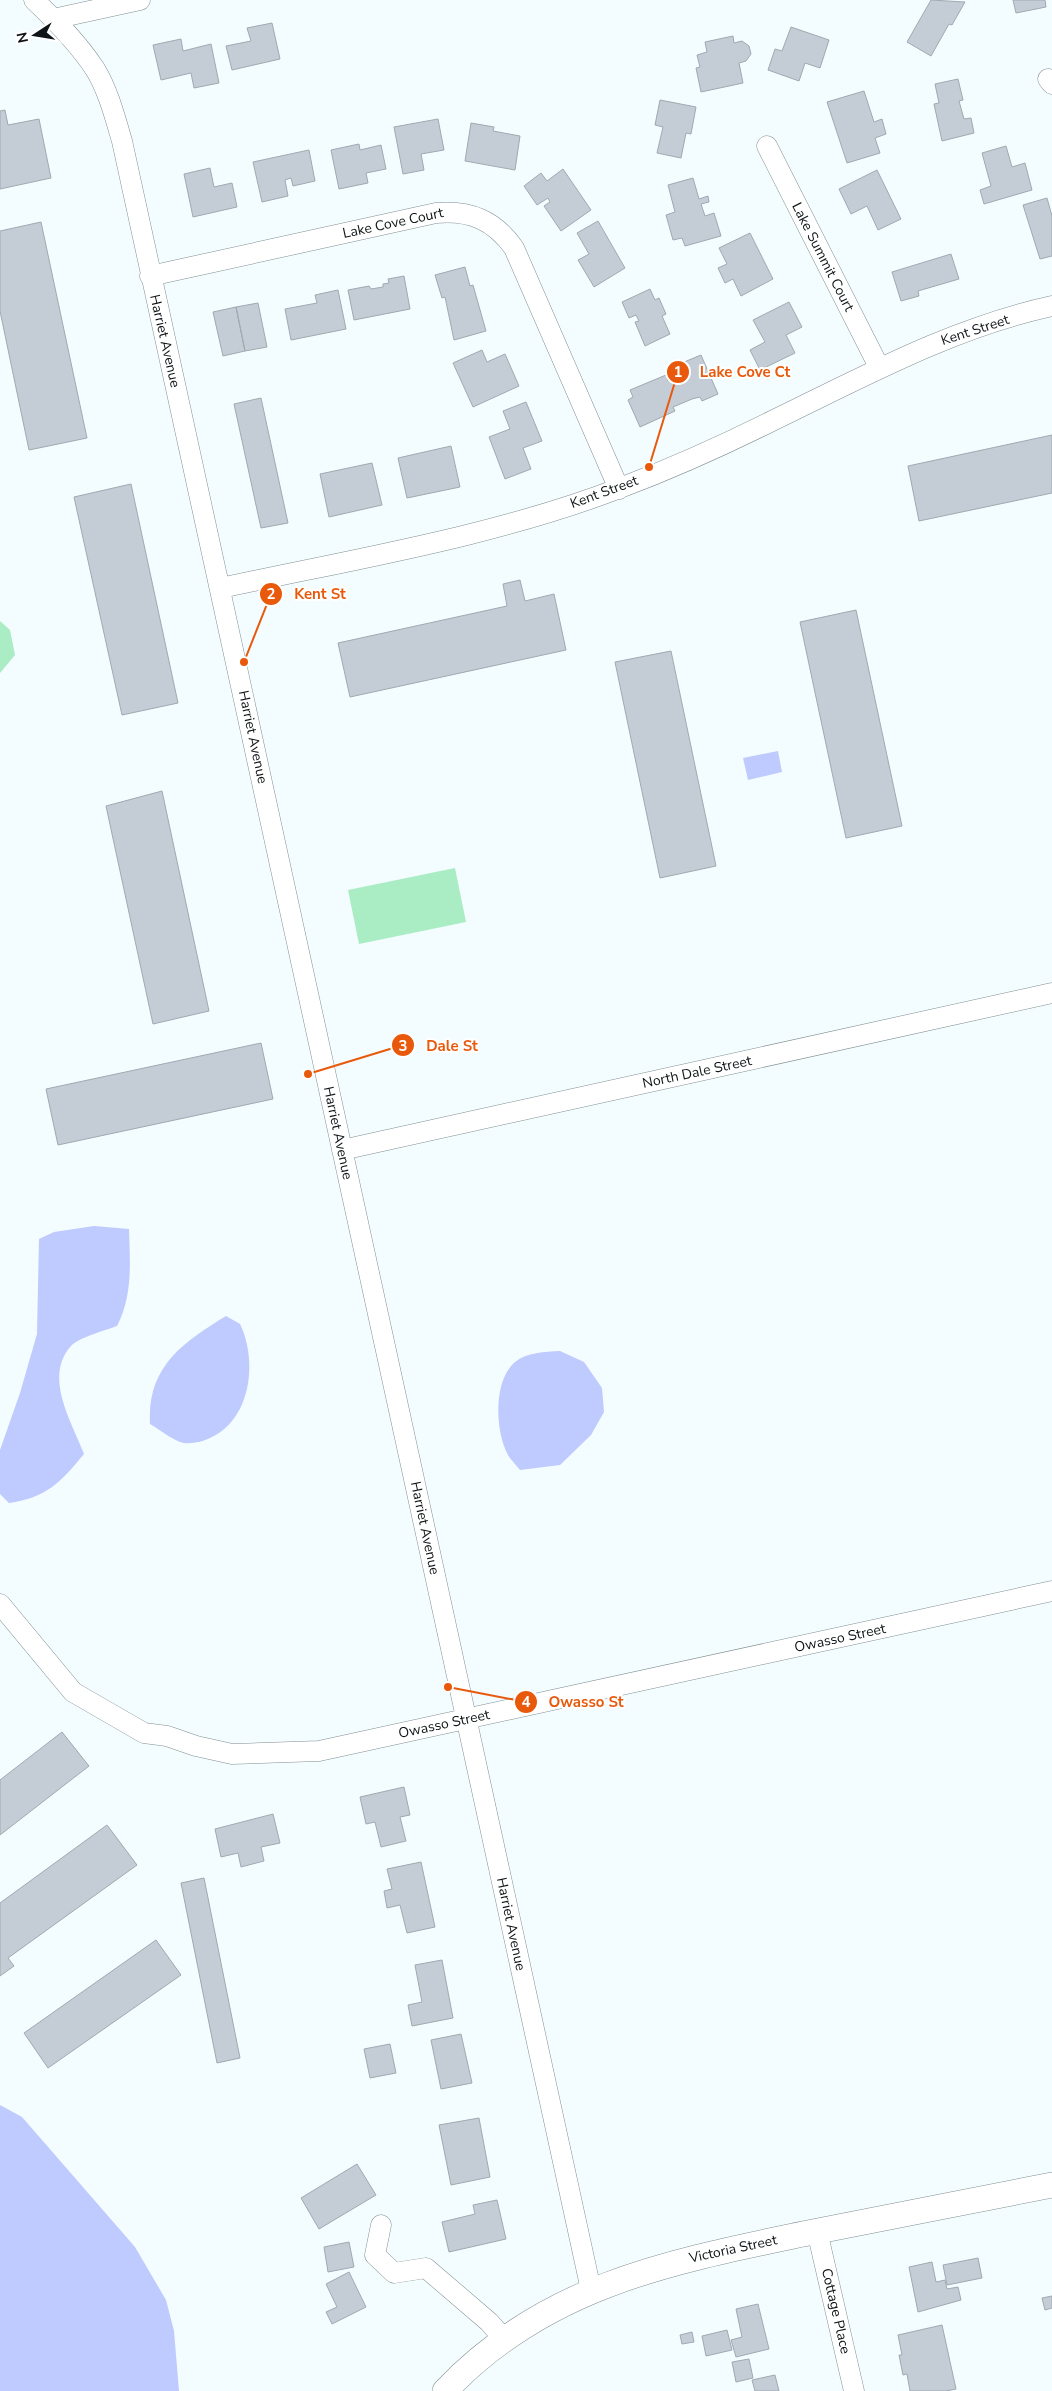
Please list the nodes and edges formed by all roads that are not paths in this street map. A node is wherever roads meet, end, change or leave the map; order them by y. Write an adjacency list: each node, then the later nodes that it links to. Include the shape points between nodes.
1 (34, 0): 3 (street, Harriet Avenue)
2 (140, 0): 3 (street)
3 (53, 19): 5 (street, Harriet Avenue, via 96,70 110,102 122,141)
4 (767, 146): 7 (street, Lake Summit Court)
5 (150, 276): 8 (street, Lake Cove Court, via 436,213 473,214 490,223 514,248); 9 (street, Harriet Avenue)
6 (1052, 306): 7 (street, Kent Street, via 989,323)
7 (879, 367): 8 (street, Kent Street, via 708,452)
8 (619, 488): 9 (street, Kent Street, via 543,514 466,535)
9 (221, 588): 11 (street, Harriet Avenue)
10 (1052, 993): 11 (street, North Dale Street)
11 (342, 1150): 14 (street, Harriet Avenue)
12 (1052, 1591): 14 (street, Owasso Street)
13 (0, 1604): 14 (street, Owasso Street, via 73,1692 144,1733 167,1736 196,1746 232,1754 318,1750)
14 (466, 1720): 18 (street, Harriet Avenue)
15 (1052, 2185): 17 (street, Victoria Street)
16 (381, 2225): 19 (street, via 375,2255 394,2273 426,2268 489,2322)
17 (817, 2231): 18 (street, Victoria Street, via 664,2265); 21 (street, Cottage Place)
18 (591, 2290): 19 (street, Victoria Street)
19 (505, 2340): 20 (street, Victoria Street)
20 (445, 2391)
21 (854, 2391)

